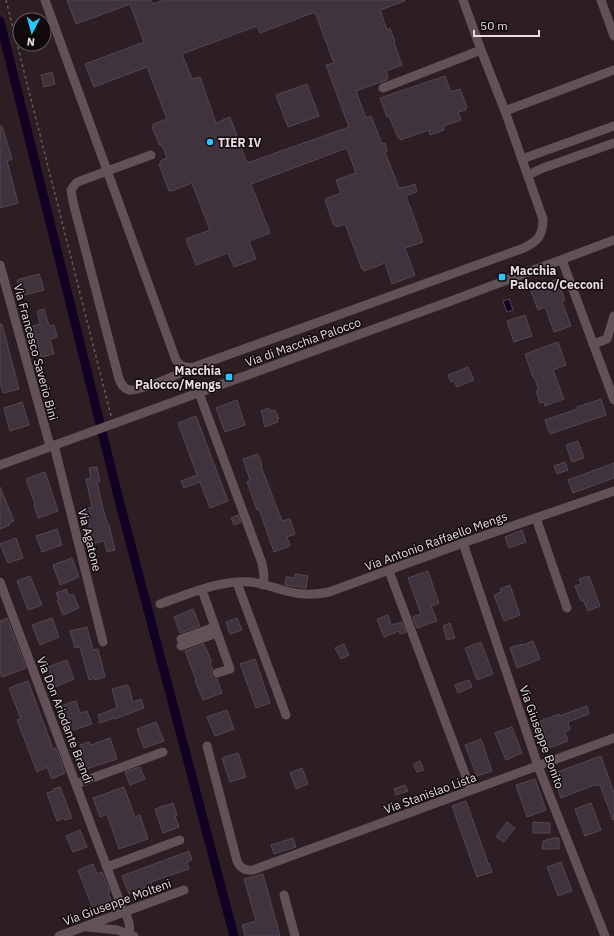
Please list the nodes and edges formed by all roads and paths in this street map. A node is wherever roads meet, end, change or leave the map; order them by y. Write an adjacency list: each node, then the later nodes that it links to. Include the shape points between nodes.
1 (6, 0): 24 (path)
2 (45, 0): 14 (street)
3 (463, 0): 6 (street)
4 (601, 0): 5 (street)
5 (614, 36)
6 (481, 50): 8 (street); 9 (street)
7 (614, 70): 9 (street)
8 (383, 88)
9 (505, 111): 13 (street)
10 (614, 126): 13 (street)
11 (614, 143): 15 (street)
12 (151, 155): 14 (street)
13 (522, 159): 15 (street)
14 (108, 171): 21 (street, via 176,360 182,366); 21 (street, via 80,181 73,186 71,193 120,382 128,390 138,390)
15 (528, 175): 21 (street, via 543,219 541,232 533,244)
16 (614, 240): 17 (street, Via di Macchia Palocco)
17 (562, 260): 20 (street); 22 (street, Via di Macchia Palocco)
18 (0, 264): 25 (street, Via Francesco Saverio Bini)
19 (614, 316): 20 (street, via 607,339)
20 (593, 344): 23 (street)
21 (194, 367)
22 (199, 392): 24 (street, Via di Macchia Palocco); 33 (street, via 262,563)
23 (614, 400)
24 (112, 424): 25 (street, Via di Macchia Palocco)
25 (52, 446): 26 (street, Via di Macchia Palocco); 38 (street, Via Agatone)
26 (0, 465)
27 (614, 491): 28 (street, Via Antonio Raffaello Mengs)
28 (536, 518): 29 (street, Via Antonio Raffaello Mengs); 36 (street)
29 (463, 544): 30 (street, Via Antonio Raffaello Mengs); 45 (street, Via Giuseppe Bonito)
30 (388, 571): 33 (street, Via Antonio Raffaello Mengs, via 319,594 294,593); 47 (street)
31 (0, 582): 46 (street, Via Don Ariodante Brandi)
32 (237, 582): 33 (street, Via Antonio Raffaello Mengs); 34 (street, Via Antonio Raffaello Mengs); 41 (street)
33 (263, 584)
34 (202, 590): 35 (street, Via Antonio Raffaello Mengs); 37 (street)
35 (160, 604)
36 (567, 608)
37 (216, 630): 39 (street); 40 (street, via 230,668)
38 (103, 642)
39 (181, 643)
40 (217, 673)
41 (286, 715)
42 (613, 742): 45 (street, Via Stanislao Lista)
43 (207, 746): 47 (street, Via Stanislao Lista, via 237,861 241,868 248,870)
44 (164, 752): 46 (street)
45 (538, 766): 47 (street, Via Stanislao Lista); 58 (street, Via Giuseppe Bonito)
46 (76, 784): 49 (street, Via Don Ariodante Brandi)
47 (471, 790)
48 (180, 840): 49 (street)
49 (107, 867): 52 (street, Via Don Ariodante Brandi)
50 (184, 890): 52 (street, Via Giuseppe Molteni)
51 (284, 895): 57 (street)
52 (123, 909): 53 (street, Via Giuseppe Molteni); 55 (street, Via Don Ariodante Brandi)
53 (84, 927): 54 (street, Via Giuseppe Molteni); 55 (street, via 117,930)
54 (73, 934): 56 (street, Via Giuseppe Molteni)
55 (131, 935)
56 (59, 936)
57 (295, 936)
58 (605, 936)

